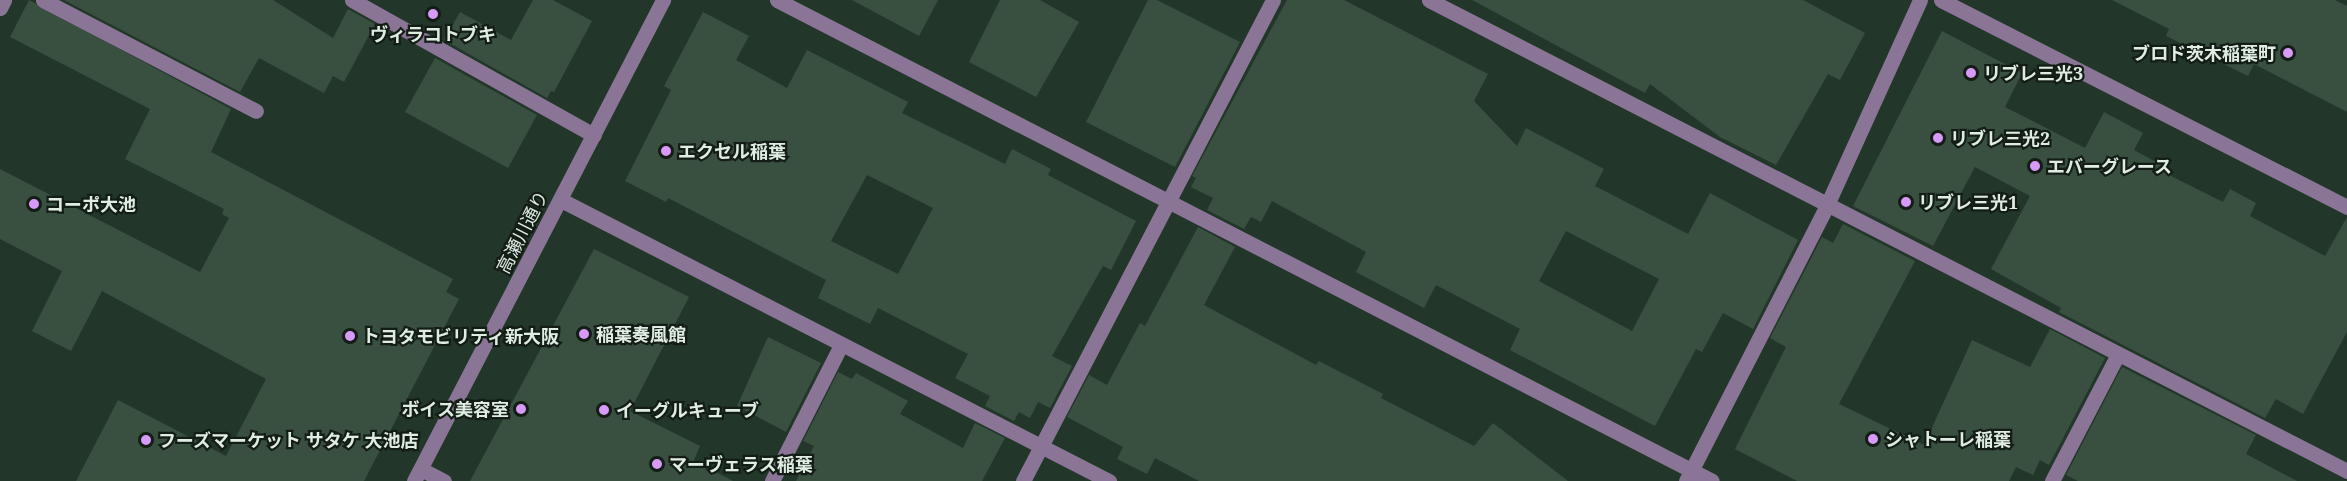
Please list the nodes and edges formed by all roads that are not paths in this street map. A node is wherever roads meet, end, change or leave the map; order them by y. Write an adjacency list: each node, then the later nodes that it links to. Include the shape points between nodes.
1 (4, 0): 10 (street)
2 (43, 0): 11 (street)
3 (352, 0): 12 (street)
4 (663, 0): 12 (street, 高瀬川通り)
5 (777, 0): 14 (street)
6 (1273, 0): 14 (street)
7 (1429, 0): 15 (street)
8 (1920, 0): 15 (street)
9 (1941, 0): 16 (street)
10 (0, 8)
11 (256, 111)
12 (594, 135): 13 (street, 高瀬川通り)
13 (561, 200): 17 (street); 21 (street, 高瀬川通り)
14 (1167, 203): 19 (street); 22 (street)
15 (1827, 205): 18 (street); 22 (street)
16 (2347, 207)
17 (841, 345): 19 (street); 24 (street)
18 (2118, 354): 20 (street); 28 (street)
19 (1041, 446): 25 (street); 26 (street)
20 (2347, 471)
21 (418, 475): 23 (street)
22 (1688, 476): 27 (street)
23 (444, 481)
24 (772, 481)
25 (1023, 481)
26 (1109, 481)
27 (1712, 481)
28 (2052, 481)

